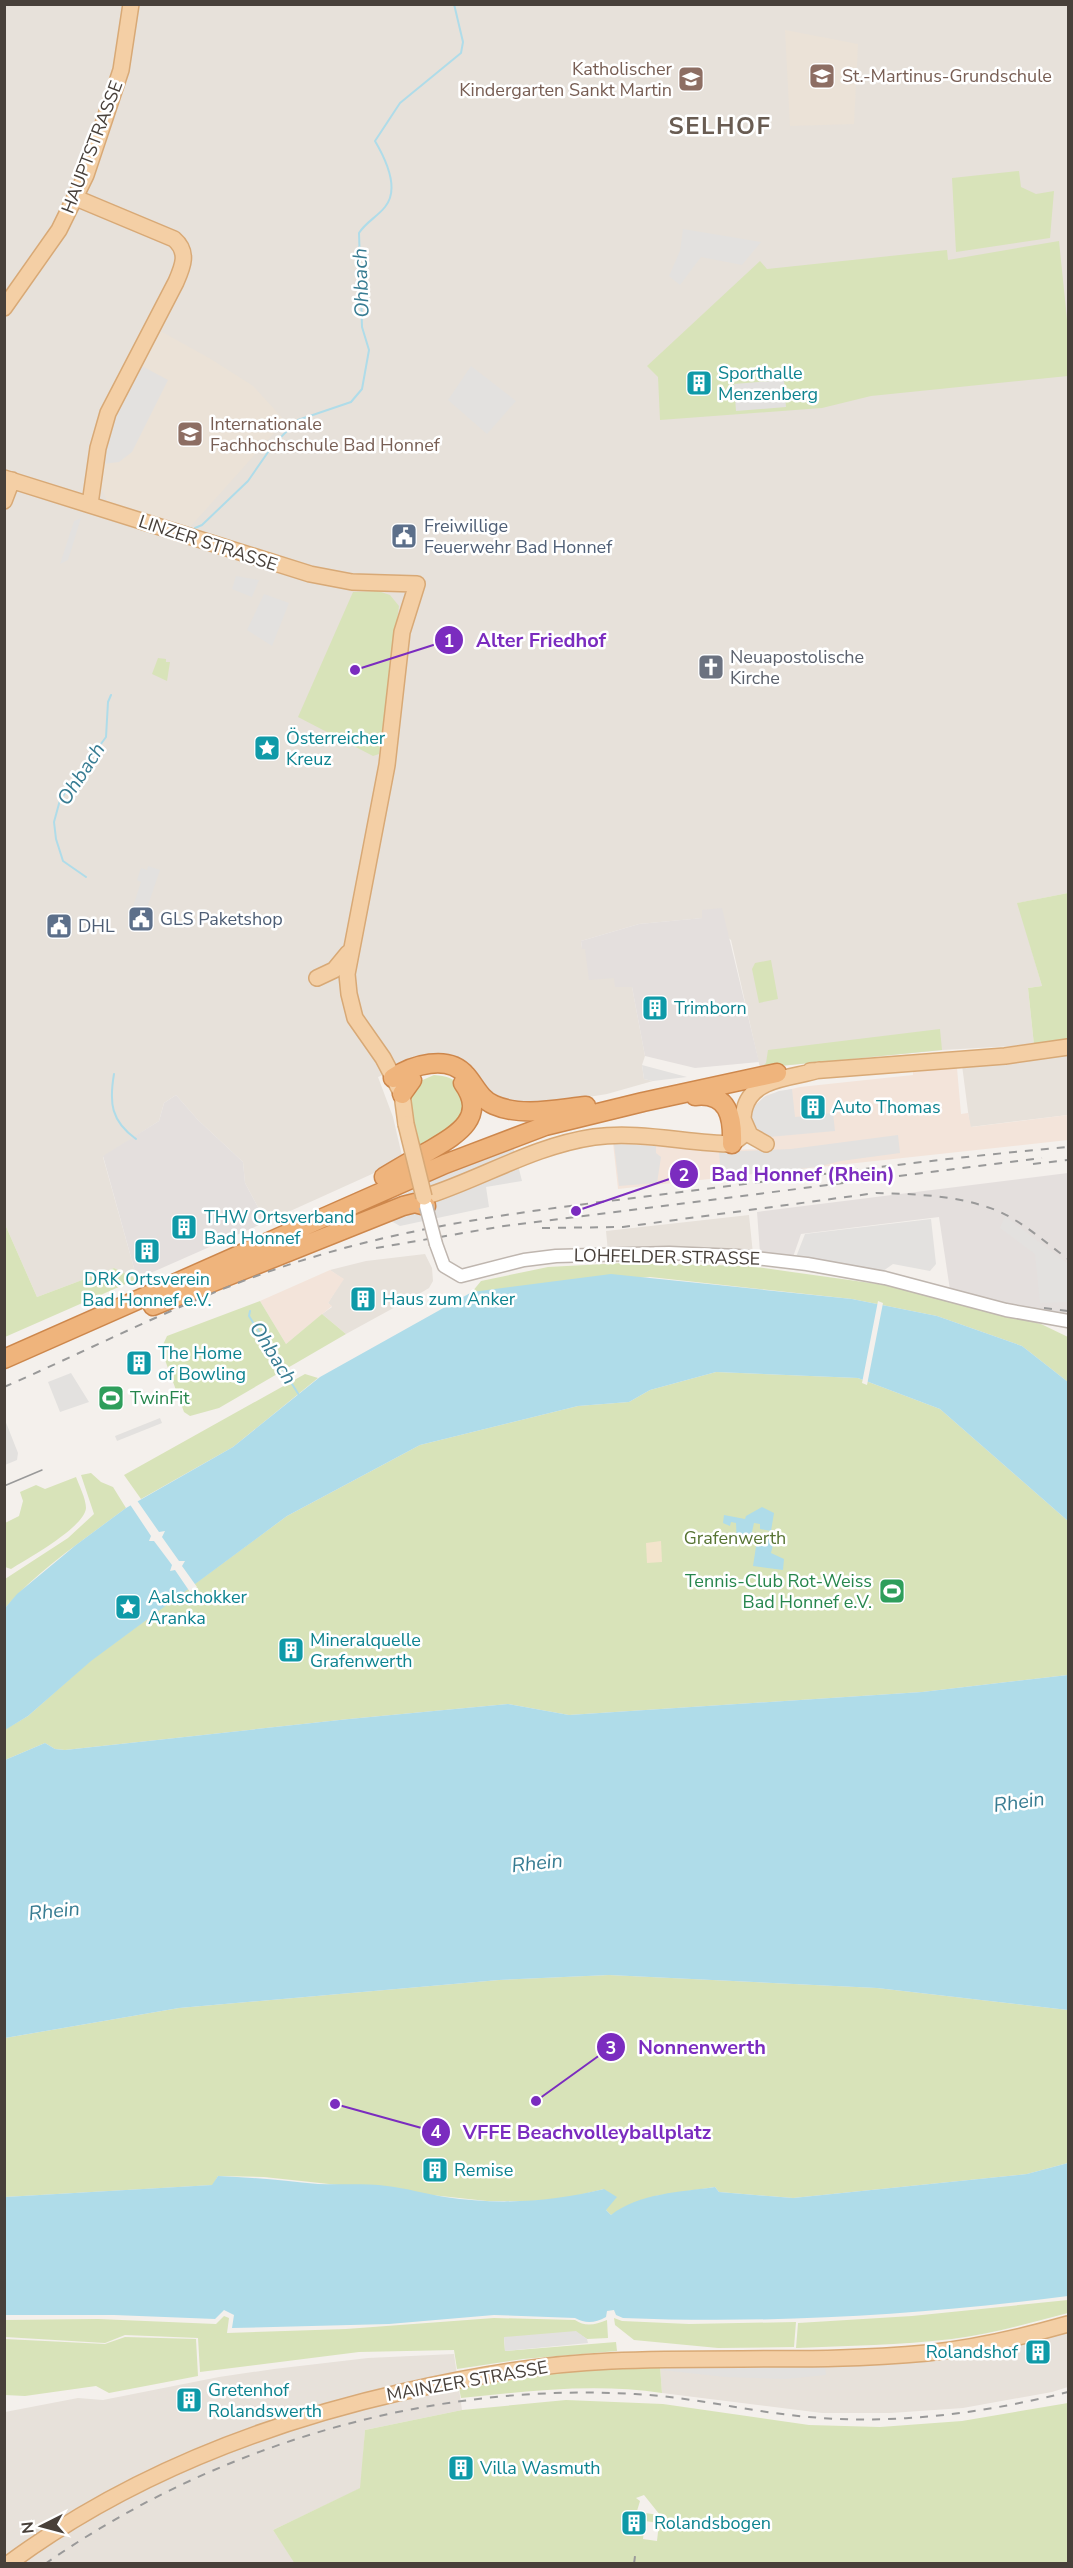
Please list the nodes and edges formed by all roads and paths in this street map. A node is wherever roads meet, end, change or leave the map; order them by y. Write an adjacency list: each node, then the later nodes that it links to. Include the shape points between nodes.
1 (131, 4): 2 (main road, HAUPTSTRASSE, via 121,70)
2 (76, 198): 3 (main road, HAUPTSTRASSE, via 59,230); 6 (main road, via 169,236 183,253 176,282 108,413 98,448)
3 (4, 308)
4 (8, 479): 5 (main road); 6 (main road, LINZER STRASSE)
5 (4, 501)
6 (90, 504): 7 (main road, LINZER STRASSE, via 310,574)
7 (385, 583): 8 (main road, via 402,598); 8 (main road, LINZER STRASSE, via 417,584)
8 (408, 611): 9 (main road, via 402,632 387,765)
9 (351, 948): 10 (main road, via 337,968); 14 (main road, via 347,974 353,1012 361,1030)
10 (317, 978)
11 (1068, 1047): 12 (main road, via 996,1057)
12 (819, 1070): 13 (main road); 16 (main road, via 758,1089 747,1102)
13 (777, 1073): 15 (highway, via 718,1080); 17 (highway, via 594,1113)
14 (402, 1084): 15 (highway, via 407,1070 444,1064 463,1072 485,1100 500,1108 538,1110); 20 (highway, via 436,1072 453,1074 468,1090 471,1114 456,1134); 21 (main road, bridge, via 406,1124)
15 (597, 1105): 20 (highway, via 497,1133)
16 (743, 1119): 18 (main road, via 742,1136); 19 (main road, via 750,1135)
17 (524, 1135): 18 (highway, via 702,1095 713,1098 729,1112); 24 (highway, via 435,1168)
18 (732, 1144): 21 (main road, via 610,1136 569,1142)
19 (766, 1144)
20 (384, 1177): 23 (highway)
21 (425, 1201): 22 (street, LOHFELDER STRASSE, bridge, via 439,1258 454,1273 469,1275 524,1260 572,1255 649,1253 761,1258 885,1278 1005,1310); 24 (highway, via 403,1206 42,1348)
22 (1068, 1321)
23 (4, 1346)
24 (24, 1350): 25 (highway)
25 (4, 1359)
26 (1068, 2324): 27 (main road, MAINZER STRASSE, via 989,2344 928,2353 571,2363 428,2386 304,2416 212,2450 105,2502)
27 (8, 2564)

